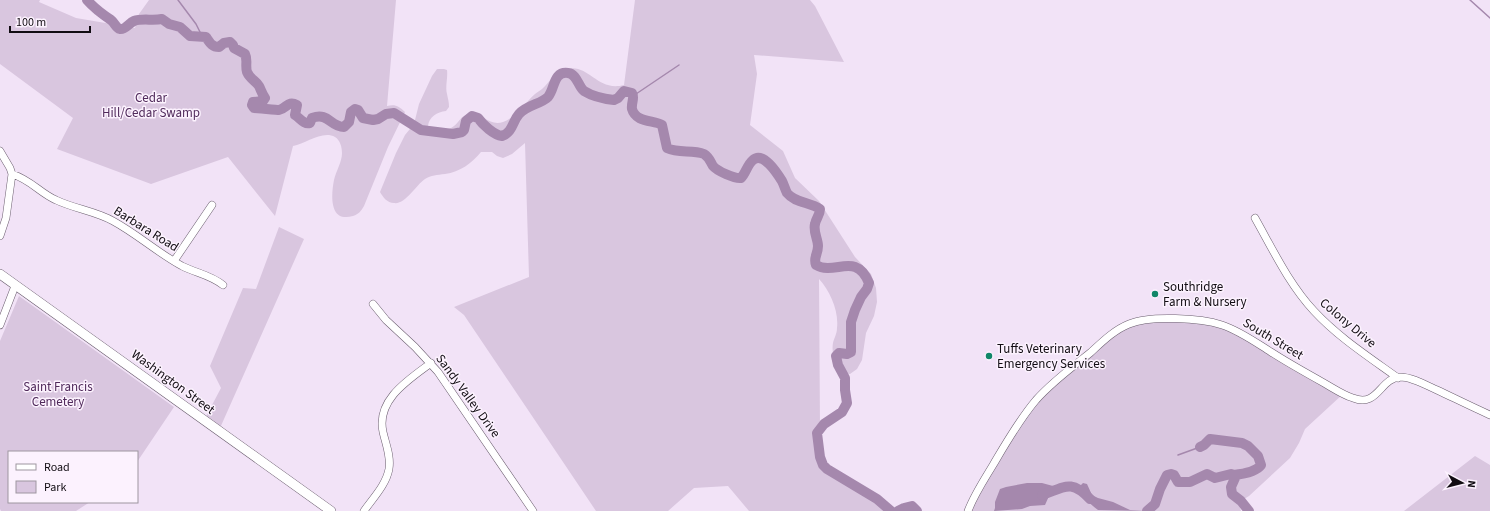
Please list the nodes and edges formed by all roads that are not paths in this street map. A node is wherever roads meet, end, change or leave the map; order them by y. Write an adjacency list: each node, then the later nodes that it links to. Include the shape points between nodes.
1 (0, 151): 2 (street)
2 (12, 174): 5 (street, via 6,218); 6 (street, Barbara Road, via 28,180 58,201 115,222)
3 (212, 205): 6 (street)
4 (1255, 218): 13 (street, Colony Drive, via 1282,267 1314,312)
5 (0, 236)
6 (174, 261): 8 (street, Barbara Road, via 216,279)
7 (0, 274): 9 (main road, Washington Street)
8 (223, 285)
9 (15, 286): 11 (street); 15 (main road, Washington Street)
10 (373, 304): 12 (street, Sandy Valley Drive)
11 (0, 325)
12 (431, 363): 16 (street, via 405,383 386,404 382,425 390,458 389,468 382,485); 17 (street, Sandy Valley Drive)
13 (1398, 378): 14 (street, via 1417,382); 18 (street, South Street, via 1389,381 1373,397 1358,400 1225,325 1194,320 1159,319 1134,322 1114,333 1059,378 1036,401 1008,440)
14 (1490, 415)
15 (331, 511)
16 (364, 511)
17 (533, 511)
18 (968, 511)

